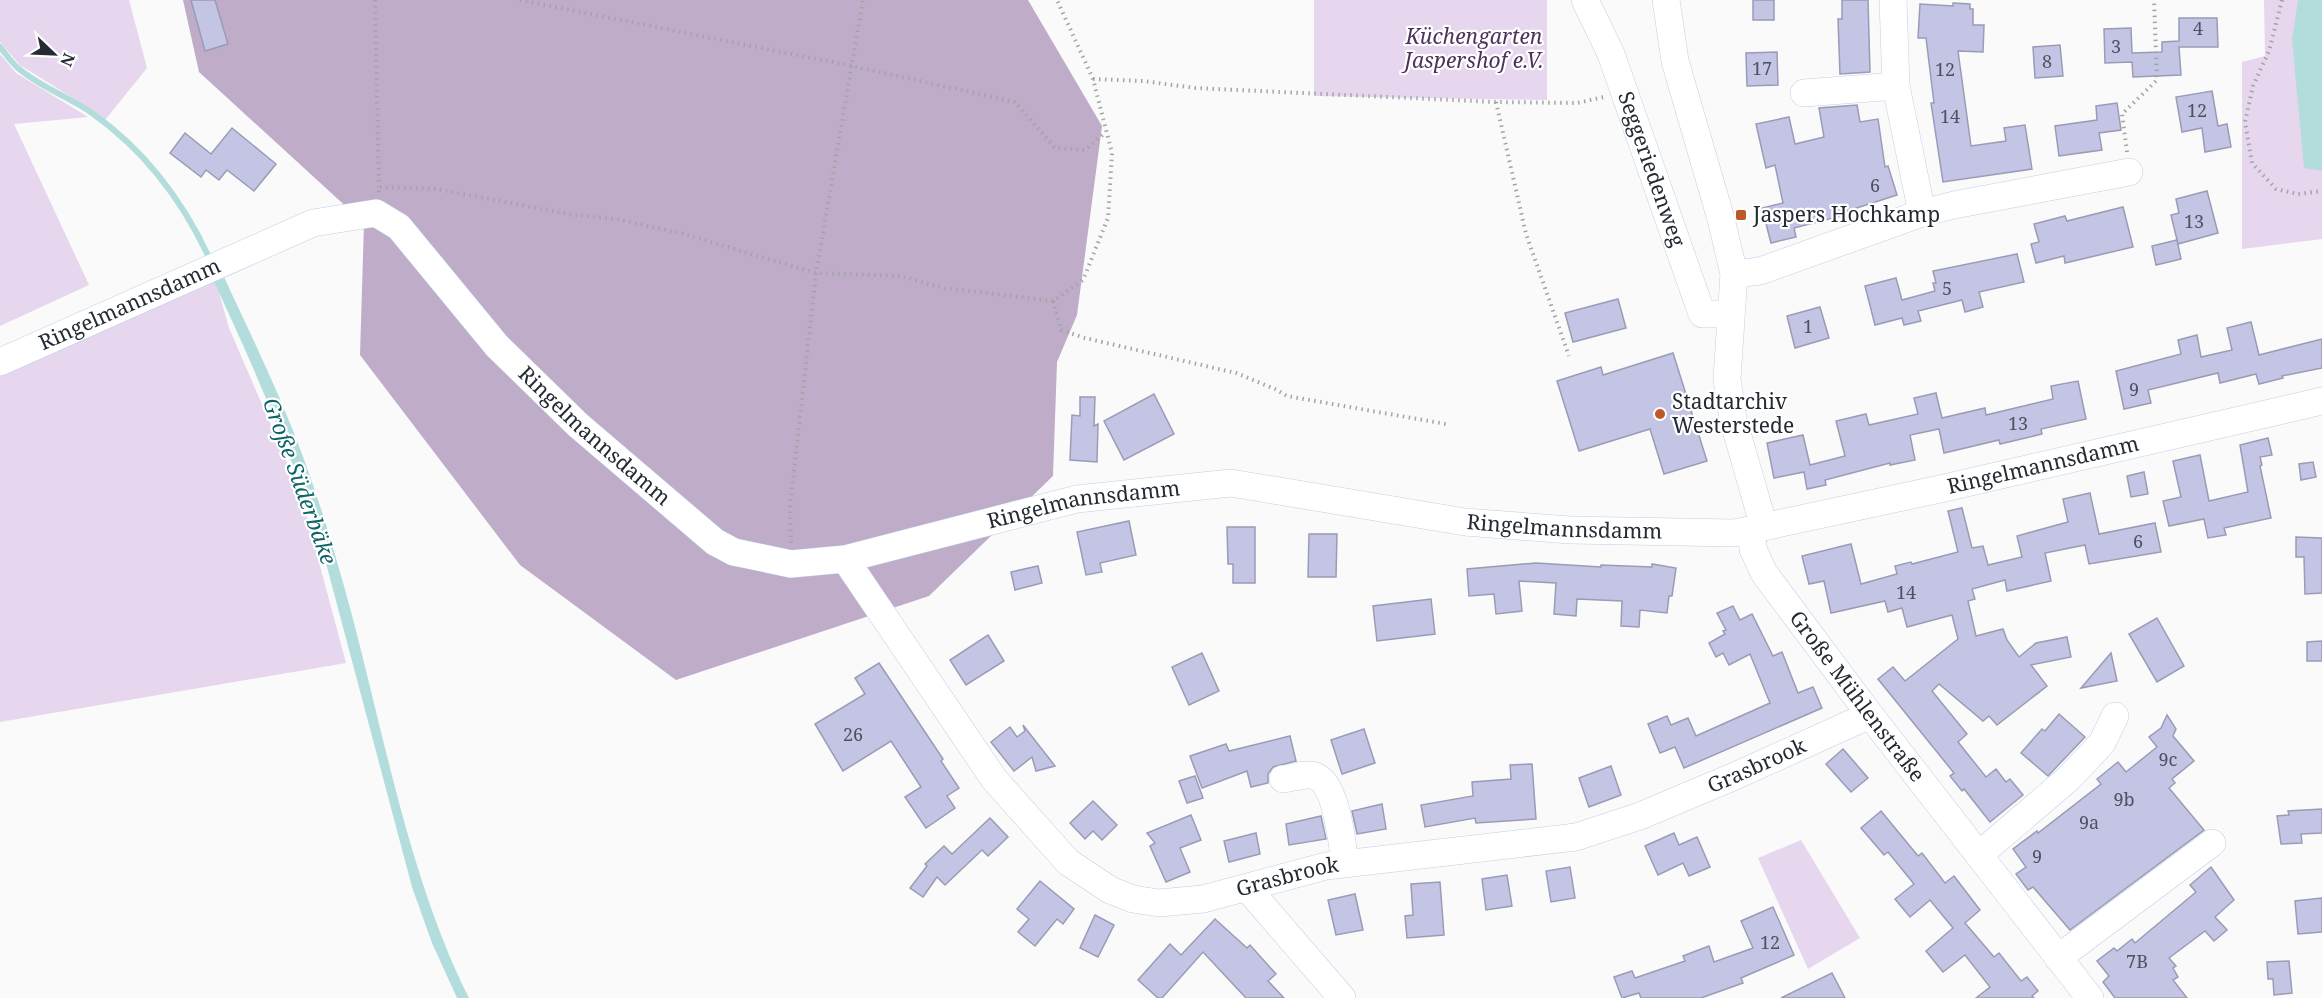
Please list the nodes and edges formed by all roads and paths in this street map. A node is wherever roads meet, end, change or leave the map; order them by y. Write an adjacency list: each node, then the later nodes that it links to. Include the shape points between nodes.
1 (375, 0): 19 (path)
2 (520, 0): 10 (path)
3 (863, 0): 10 (path)
4 (1057, 0): 11 (path)
5 (1585, 0): 13 (street, Seggeriedenweg)
6 (1666, 0): 22 (street, Große Mühlenstraße, via 1675,61)
7 (1893, 0): 12 (street)
8 (2154, 0): 17 (path, via 2157,80 2122,114)
9 (2282, 0): 18 (path, via 2245,122 2252,163 2276,189 2298,195)
10 (852, 66): 16 (path, via 1015,102 1055,148 1085,150); 21 (path)
11 (1093, 79): 15 (path, via 1195,88); 16 (path)
12 (1896, 86): 14 (street); 20 (street)
13 (1625, 92): 15 (path, via 1577,103); 24 (street, Seggeriedenweg, via 1702,314)
14 (1804, 93)
15 (1496, 102): 25 (path, via 1526,234)
16 (1106, 132): 23 (path, via 1112,153 1108,218 1083,280)
17 (2129, 172): 20 (street)
18 (2322, 191)
19 (377, 200): 21 (path, via 437,189 617,219); 26 (street, Ringelmannsdamm, via 313,223); 31 (street, Ringelmannsdamm, via 497,346 578,425 715,542 734,552)
20 (1922, 213): 22 (street, via 1761,271)
21 (816, 273): 23 (path, via 900,276 943,288); 31 (path, via 790,507)
22 (1734, 274): 24 (street, Große Mühlenstraße)
23 (1053, 301): 28 (path, via 1061,330 1085,338 1236,373 1287,396)
24 (1730, 314): 29 (street, Große Mühlenstraße, via 1727,379)
25 (1569, 356)
26 (0, 362)
27 (2322, 401): 29 (street, Ringelmannsdamm)
28 (1446, 424)
29 (1758, 529): 30 (street, Ringelmannsdamm, via 1735,533 1570,530 1465,522 1231,483 1077,499); 32 (street, Große Mühlenstraße, via 1753,549 1764,573)
30 (845, 559): 31 (street, Ringelmannsdamm); 38 (street, Grasbrook, via 994,779 1068,862 1110,890 1159,903)
31 (791, 564)
32 (1870, 715): 36 (street, Große Mühlenstraße); 37 (street, Grasbrook, via 1735,776 1576,837)
33 (2115, 716): 36 (street, via 2102,743 2069,778)
34 (1283, 779): 37 (street, via 1306,775 1326,784 1338,819)
35 (2212, 843): 39 (street)
36 (1980, 854): 39 (street, Große Mühlenstraße)
37 (1345, 863): 38 (street, Grasbrook)
38 (1248, 889): 40 (street)
39 (2058, 958): 41 (street, Große Mühlenstraße)
40 (1342, 998)
41 (2090, 998)

